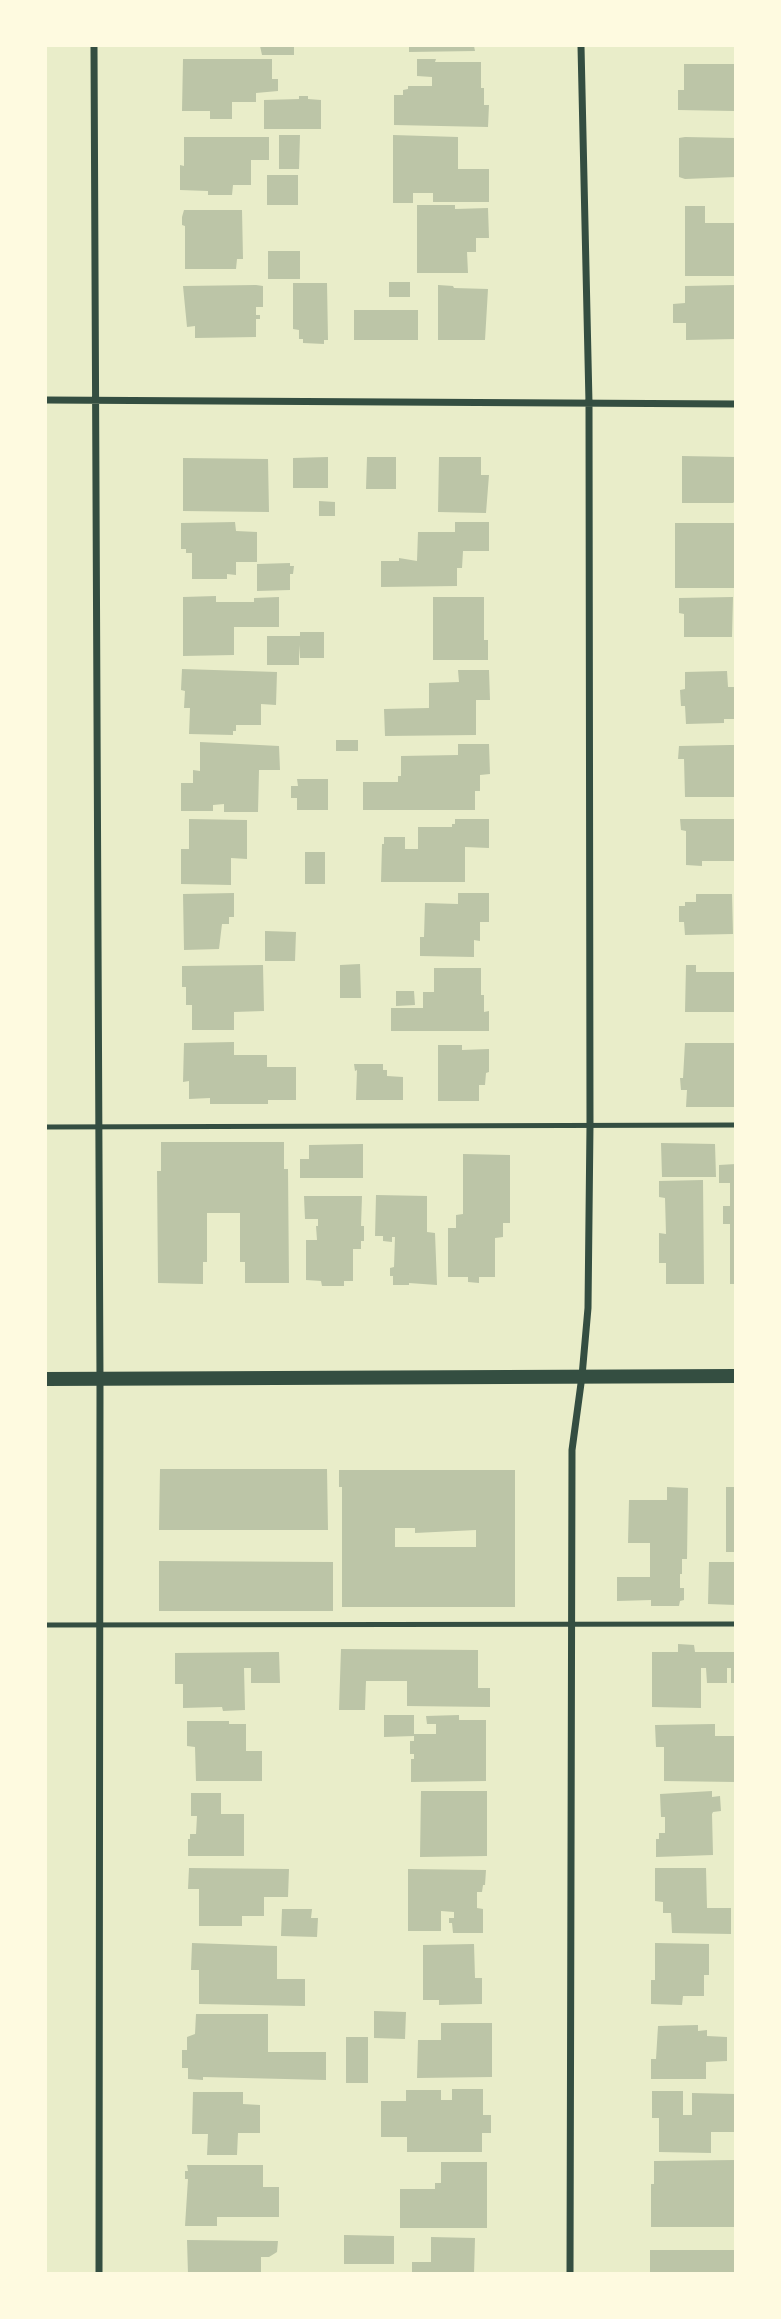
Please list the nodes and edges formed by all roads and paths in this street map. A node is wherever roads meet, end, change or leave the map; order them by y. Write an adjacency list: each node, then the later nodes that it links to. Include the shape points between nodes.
1 (94, 46): 4 (street)
2 (581, 46): 5 (street)
3 (46, 400): 4 (street)
4 (95, 401): 5 (street); 10 (street)
5 (589, 403): 6 (street); 7 (street)
6 (736, 404)
7 (590, 1125): 8 (lane); 10 (lane); 11 (street, via 588,1308)
8 (736, 1125)
9 (46, 1127): 10 (lane)
10 (99, 1127): 14 (street)
11 (582, 1376): 12 (main road); 14 (main road); 18 (street, via 572,1450)
12 (736, 1376)
13 (46, 1379): 14 (main road)
14 (100, 1379): 17 (street)
15 (736, 1624): 18 (lane)
16 (46, 1625): 17 (lane)
17 (99, 1625): 18 (lane); 19 (street)
18 (570, 1626): 20 (street)
19 (99, 2273)
20 (570, 2273)

